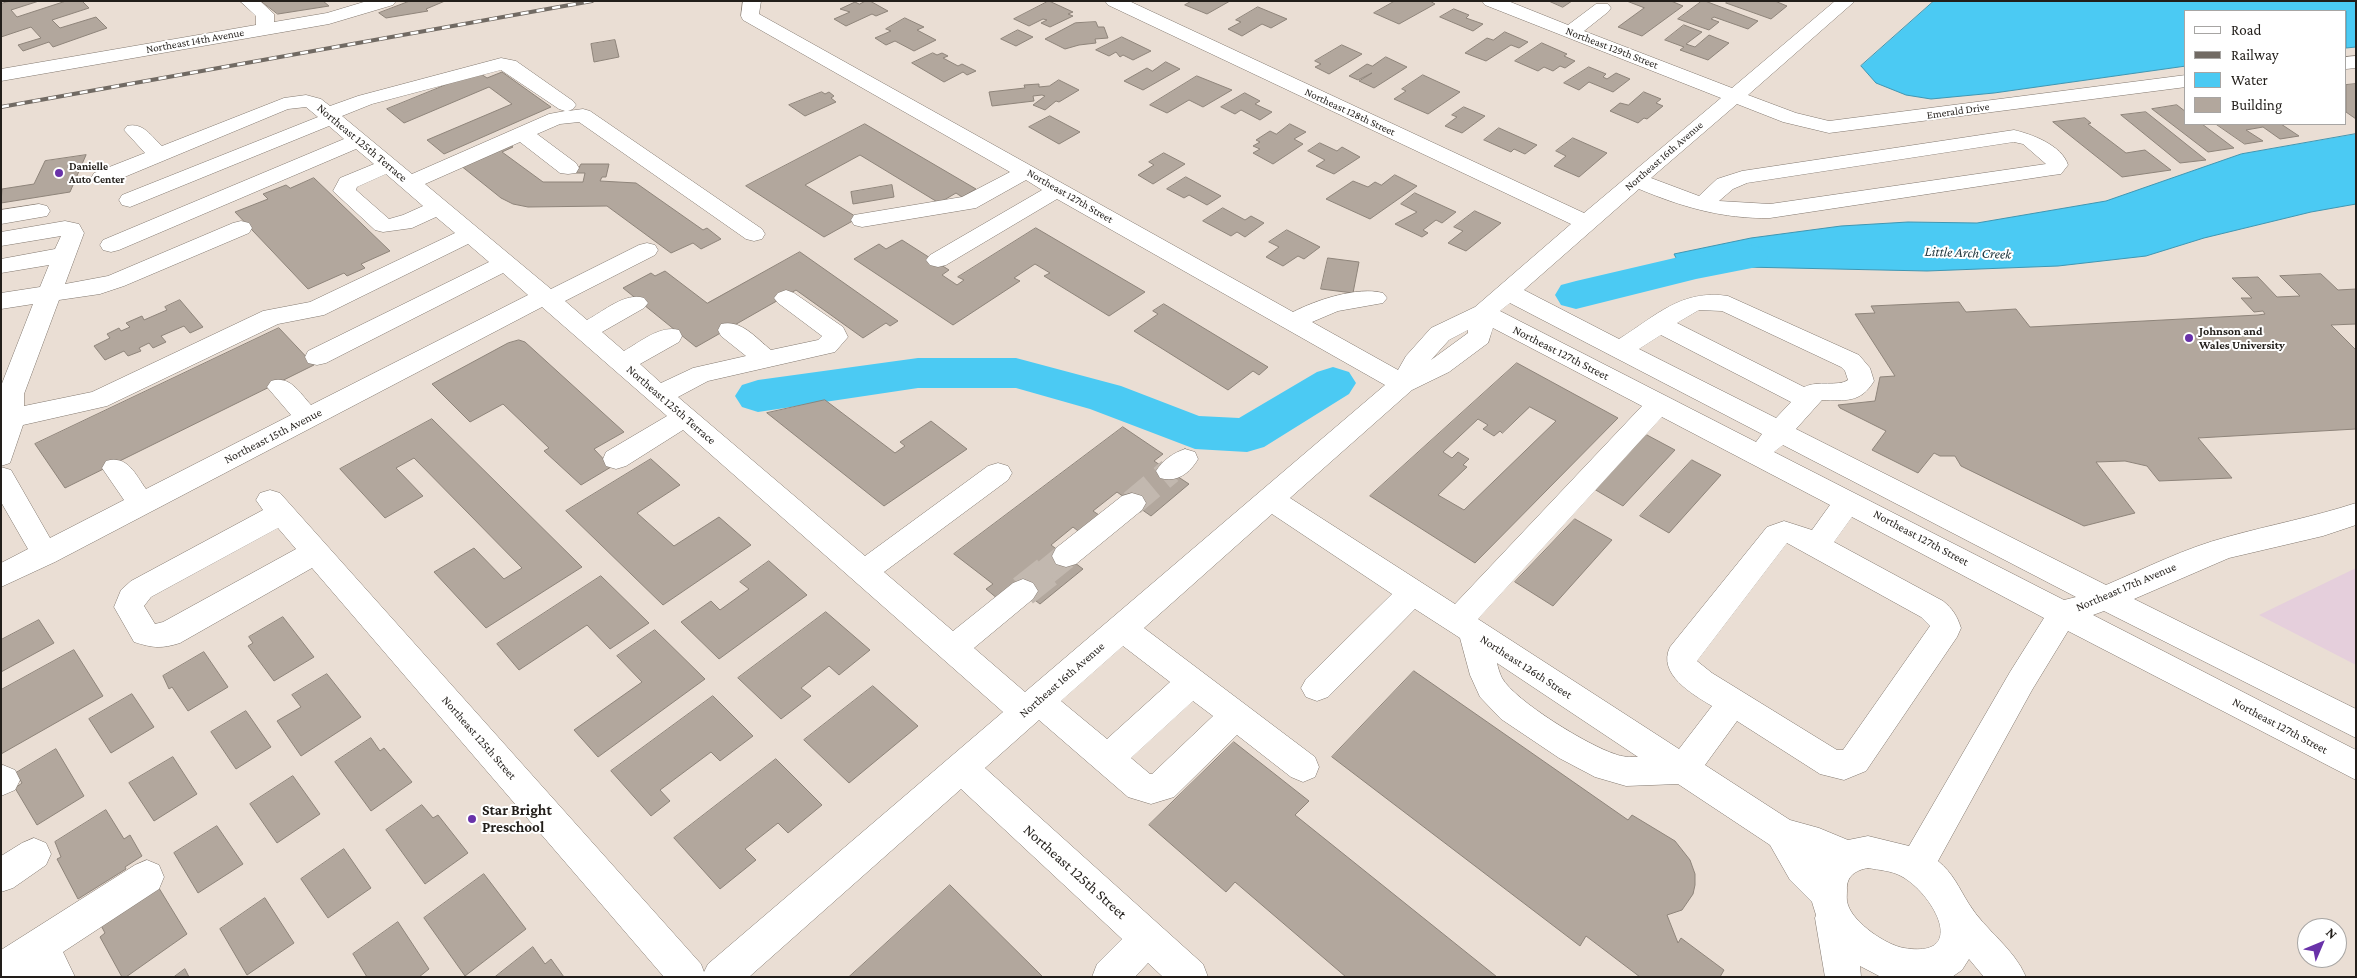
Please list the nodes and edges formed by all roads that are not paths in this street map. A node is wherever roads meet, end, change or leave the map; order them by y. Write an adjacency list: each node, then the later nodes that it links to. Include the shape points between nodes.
1 (249, 1): 9 (street, via 265,14)
2 (387, 1): 7 (street, Northeast 14th Avenue)
3 (752, 1): 22 (street, Northeast 127th Street, via 750,16)
4 (1114, 1): 33 (street, Northeast 128th Street)
5 (1491, 1): 10 (street, Northeast 129th Street)
6 (1846, 1): 13 (street, Northeast 16th Avenue)
7 (348, 7): 9 (street, Northeast 14th Avenue)
8 (1602, 8): 10 (street)
9 (265, 29): 11 (street, Northeast 14th Avenue)
10 (1570, 32): 13 (street, Northeast 129th Street)
11 (1, 75)
12 (2184, 81): 13 (street, Emerald Drive, via 1829,127 1790,118)
13 (1734, 96): 24 (street, Northeast 16th Avenue)
14 (566, 105): 15 (street, via 509,65 501,64)
15 (325, 112): 18 (street, Northeast 125th Terrace); 19 (street, via 306,100 284,104); 27 (street)
16 (134, 130): 19 (street)
17 (522, 133): 21 (street); 25 (street); 36 (street, via 556,118 583,115)
18 (359, 140): 20 (street, Northeast 125th Terrace); 38 (street)
19 (160, 156): 23 (street)
20 (389, 165): 25 (street, Northeast 125th Terrace); 29 (street, via 348,183 344,192 382,225 398,225)
21 (568, 168)
22 (1026, 171): 26 (street, Northeast 127th Street); 32 (street, via 968,203)
23 (102, 178)
24 (1637, 180): 28 (street); 33 (street, Northeast 16th Avenue)
25 (410, 183): 29 (street, Northeast 125th Terrace)
26 (1058, 189): 41 (street); 52 (street, Northeast 127th Street)
27 (130, 200)
28 (1703, 205): 28 (street, via 1749,212 1770,211 2053,169 2057,165 2030,140 2014,136 1742,177 1725,184)
29 (438, 207): 35 (street, Northeast 125th Terrace)
30 (40, 211): 31 (street)
31 (1, 217)
32 (862, 220)
33 (1586, 223): 44 (street, Northeast 16th Avenue)
34 (241, 228): 45 (street, via 116,281)
35 (471, 234): 42 (street, Northeast 125th Terrace); 68 (street, via 316,309 272,317 98,400)
36 (754, 234)
37 (1, 239): 40 (street, via 71,229 73,233)
38 (111, 245)
39 (647, 250): 46 (street, Northeast 15th Avenue)
40 (64, 255): 43 (street); 45 (street)
41 (938, 260)
42 (505, 263): 46 (street, Northeast 125th Terrace); 58 (street)
43 (1, 266)
44 (1508, 292): 51 (street, Northeast 16th Avenue); 57 (street)
45 (48, 295): 49 (street); 68 (street, via 11,394)
46 (547, 298): 55 (street, Northeast 125th Terrace); 67 (street, Northeast 15th Avenue)
47 (786, 298): 59 (street, via 836,337 826,346)
48 (1375, 298): 52 (street, via 1320,307)
49 (1, 301)
50 (636, 303): 55 (street)
51 (1484, 313): 61 (street, Northeast 16th Avenue, via 1478,338 1440,366); 65 (street, Northeast 127th Street)
52 (1293, 322): 61 (street, Northeast 127th Street)
53 (1659, 324): 57 (street); 64 (street); 64 (street, via 1675,311 1690,305 1712,300 1728,304 1839,355 1861,375 1862,381 1850,392 1814,392)
54 (730, 330): 59 (street)
55 (585, 331): 60 (street, Northeast 125th Terrace)
56 (670, 336): 60 (street)
57 (1619, 350): 69 (street)
58 (316, 357)
59 (767, 360): 63 (street, via 702,374)
60 (623, 363): 63 (street, Northeast 125th Terrace)
61 (1403, 384): 76 (street, Northeast 16th Avenue)
62 (280, 388): 67 (street)
63 (660, 395): 66 (street, Northeast 125th Terrace)
64 (1807, 399): 69 (street)
65 (1659, 404): 70 (street, Northeast 127th Street); 92 (street)
66 (685, 417): 72 (street); 86 (street, Northeast 125th Terrace)
67 (308, 418): 79 (street, Northeast 15th Avenue)
68 (6, 419): 71 (street)
69 (1779, 432): 70 (street); 90 (street)
70 (1759, 455): 77 (street, Northeast 127th Street)
71 (1, 456)
72 (616, 459)
73 (116, 468): 79 (street)
74 (998, 473): 86 (street)
75 (1, 477): 80 (street)
76 (1271, 499): 89 (street, Northeast 126th Street); 93 (street, Northeast 16th Avenue)
77 (1849, 501): 82 (street); 91 (street, Northeast 127th Street)
78 (1132, 502): 85 (street)
79 (141, 504): 84 (street, Northeast 15th Avenue)
80 (9, 509): 84 (street)
81 (2356, 514): 90 (street, Northeast 17th Avenue, via 2324,525 2226,548)
82 (1816, 545): 97 (street, via 1795,534 1784,532 1777,535 1681,656 1680,663 1686,672); 97 (street, via 1932,608 1942,617 1946,628 1854,761 1844,765 1832,764)
83 (316, 552): 83 (street, Northeast 125th Street, via 275,506 136,594 131,598 129,607 146,633 155,636 169,634); 118 (street, Northeast 125th Street)
84 (45, 554): 87 (street, Northeast 15th Avenue)
85 (1066, 556)
86 (864, 572): 94 (street, Northeast 125th Terrace)
87 (1, 576)
88 (1023, 591): 94 (street)
89 (1412, 593): 92 (street, Northeast 126th Street); 96 (street)
90 (2104, 599): 91 (street, Northeast 17th Avenue); 100 (street)
91 (2058, 620): 102 (street, Northeast 127th Street); 109 (street)
92 (1465, 627): 105 (street, Northeast 126th Street); 105 (street, via 1490,686 1497,696 1520,714 1594,762 1616,770)
93 (1122, 628): 95 (street); 98 (street, Northeast 16th Avenue)
94 (953, 648): 98 (street, Northeast 125th Terrace)
95 (1192, 682): 99 (street); 101 (street)
96 (1317, 688)
97 (1733, 702): 105 (street)
98 (1032, 706): 101 (street, Northeast 125th Terrace); 103 (street, Northeast 16th Avenue)
99 (1236, 715): 101 (street, Northeast 125th Terrace, via 1162,786 1151,789 1140,786); 104 (street)
100 (2356, 724)
101 (1107, 759)
102 (2356, 766)
103 (960, 767): 114 (street, Northeast 125th Street); 119 (street, Northeast 16th Avenue)
104 (1303, 767)
105 (1683, 769): 106 (street, Northeast 126th Street)
106 (1782, 834): 108 (street, Northeast 126th Street); 112 (street, Northeast 126th Street, via 1802,868)
107 (34, 854): 110 (street)
108 (1847, 856): 109 (street, via 1868,852); 112 (street, via 1832,872)
109 (1920, 859): 113 (street, via 1952,903)
110 (1, 876)
111 (147, 877): 115 (street)
112 (1830, 903): 116 (street, via 1843,930 1859,948 1880,961); 122 (street)
113 (1957, 918): 116 (street, via 1959,935 1955,952 1944,963); 123 (street)
114 (1147, 938): 120 (street); 121 (street, Northeast 125th Street)
115 (12, 964): 117 (street, via 46,958)
116 (1917, 973)
117 (57, 977)
118 (688, 977)
119 (721, 977)
120 (1110, 977)
121 (1190, 977)
122 (1843, 977)
123 (2008, 977)

